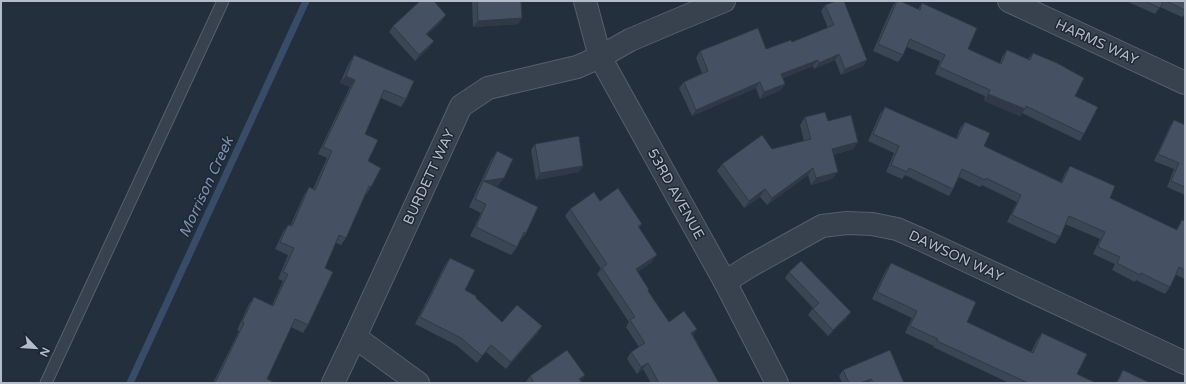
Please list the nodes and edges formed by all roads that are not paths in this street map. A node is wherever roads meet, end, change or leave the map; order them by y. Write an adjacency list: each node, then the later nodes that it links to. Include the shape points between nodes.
1 (223, 1): 10 (lane)
2 (585, 1): 5 (street, 53RD AVENUE)
3 (724, 1): 5 (street, via 630,40)
4 (1009, 1): 6 (street, HARMS WAY)
5 (600, 57): 7 (street, 53RD AVENUE); 8 (street, BURDETT WAY, via 577,67 488,88 461,106)
6 (1185, 82)
7 (726, 282): 9 (street, DAWSON WAY, via 822,226 872,224 897,229 920,239); 13 (street, 53RD AVENUE)
8 (355, 337): 11 (street, BURDETT WAY); 12 (street)
9 (1185, 364)
10 (46, 383)
11 (333, 383)
12 (418, 383)
13 (778, 383)

